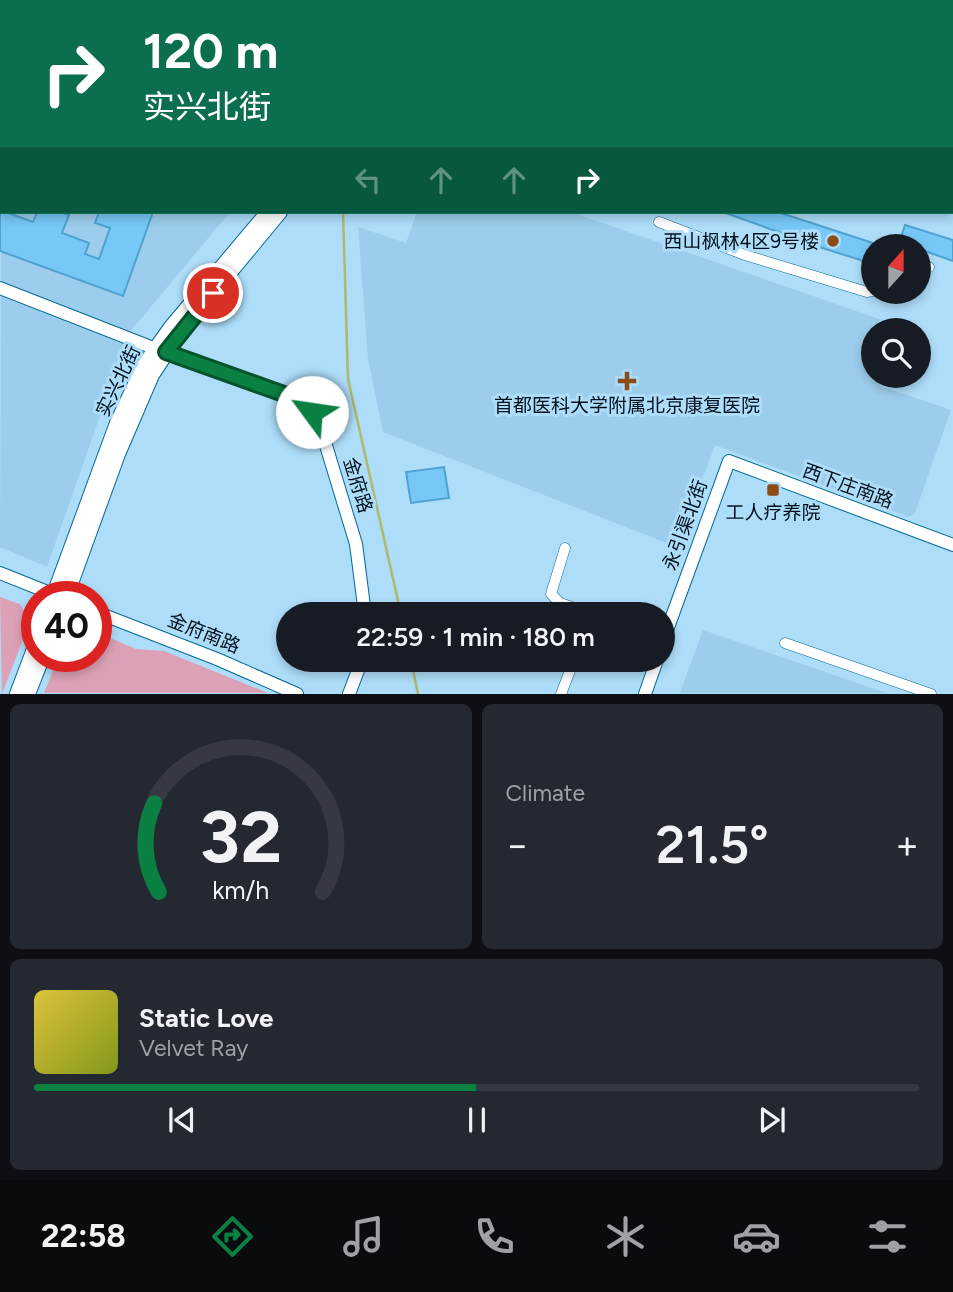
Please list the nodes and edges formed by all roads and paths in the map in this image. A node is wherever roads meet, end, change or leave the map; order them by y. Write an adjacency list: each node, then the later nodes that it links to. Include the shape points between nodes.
1 (266, 214): 6 (main road, 实兴北街)
2 (279, 214): 6 (main road, 实兴北街)
3 (659, 222): 5 (street, via 745,255)
4 (0, 288): 6 (street, 金府路)
5 (861, 290)
6 (161, 350): 12 (main road, 实兴北街, via 131,389); 13 (street, 金府路, via 295,398 312,412 356,544)
7 (729, 461): 8 (street, 西下庄南路); 15 (street, 永引渠北街)
8 (953, 545)
9 (565, 548): 14 (street, via 550,589)
10 (0, 573): 11 (street)
11 (21, 581)
12 (63, 581)
13 (363, 602)
14 (559, 602)
15 (675, 608)
16 (112, 618): 25 (street, 金府南路)
17 (785, 643): 29 (street)
18 (25, 672): 23 (main road)
19 (37, 672): 24 (main road)
20 (357, 672): 26 (street)
21 (569, 672): 27 (street)
22 (653, 672): 28 (street)
23 (16, 694)
24 (28, 694)
25 (297, 694)
26 (349, 694)
27 (561, 694)
28 (645, 694)
29 (931, 694)

